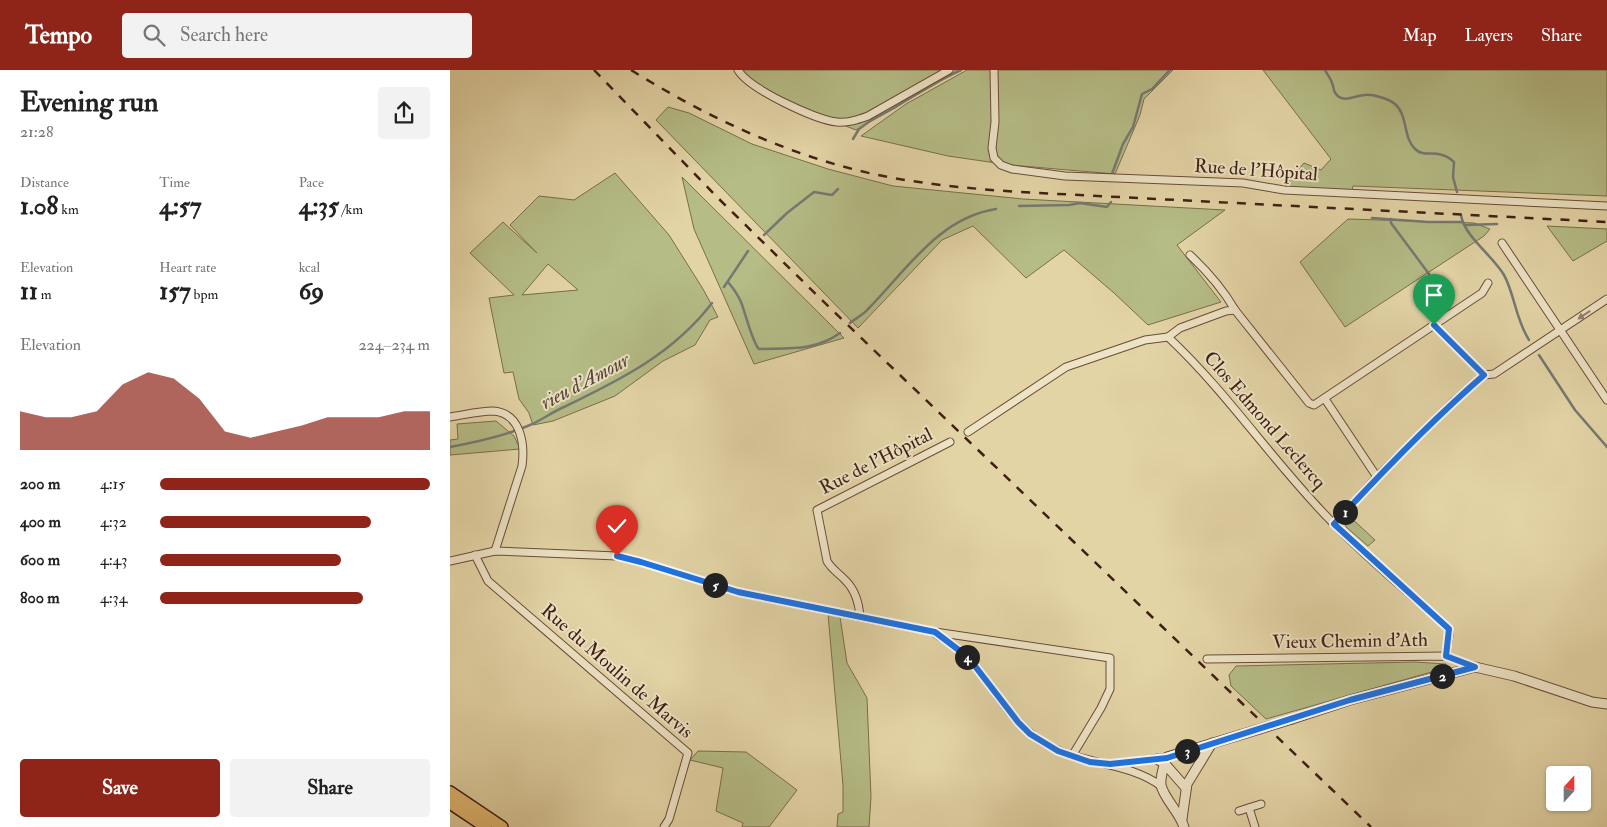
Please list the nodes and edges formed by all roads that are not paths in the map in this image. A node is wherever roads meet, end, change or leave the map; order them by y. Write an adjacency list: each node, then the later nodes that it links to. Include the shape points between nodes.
1 (738, 70): 2 (street, via 749,82 775,99 836,122 868,116)
2 (949, 70)
3 (994, 70): 4 (street, Rue de l'Hôpital, via 992,148 994,158 1012,169 1065,176 1243,183 1284,190)
4 (1607, 206)
5 (1502, 243): 11 (street)
6 (1190, 255): 9 (street, via 1226,295)
7 (1488, 282): 10 (street, via 1482,293)
8 (1607, 299): 11 (street, one-way to 11)
9 (1235, 310): 12 (street, via 1180,328); 14 (street, via 1309,403 1314,405)
10 (1434, 325): 13 (street); 14 (street)
11 (1560, 330): 13 (street, via 1494,374); 15 (street)
12 (1168, 337): 17 (street, via 1145,340 1066,366); 20 (street, Clos Edmond Leclercq)
13 (1484, 375): 19 (street)
14 (1325, 399): 19 (street)
15 (1607, 400)
16 (450, 417): 21 (street, via 498,412 512,420 518,429 524,452 522,466)
17 (968, 432)
18 (950, 442): 24 (street, Rue de l'Hôpital, via 817,510 827,561 847,581 858,600)
19 (1377, 477): 20 (street)
20 (1334, 524): 26 (street, Clos Edmond Leclercq, via 1449,629)
21 (494, 552): 22 (street); 24 (street, via 617,556 738,592)
22 (475, 555): 23 (street); 43 (street, Rue du Moulin de Marvis, via 488,582 688,753)
23 (450, 561)
24 (860, 617): 25 (street)
25 (935, 632): 31 (street, via 968,657 1030,734); 31 (street, via 1110,658 1110,689)
26 (1446, 656): 27 (street, Vieux Chemin d'Ath); 28 (street, Vieux Chemin d'Ath)
27 (1207, 658)
28 (1475, 667): 29 (street, Vieux Chemin d'Ath); 30 (street, bridge, via 1350,700)
29 (1607, 704)
30 (1212, 743): 32 (street); 35 (street)
31 (1072, 756): 33 (street)
32 (1163, 760): 33 (street); 34 (street); 35 (street)
33 (1110, 764): 34 (street)
34 (1161, 786): 40 (street)
35 (1186, 788): 40 (street)
36 (451, 799): 41 (main road); 42 (main road)
37 (1261, 804): 38 (street)
38 (1249, 808): 39 (street); 44 (street)
39 (1239, 811)
40 (1182, 823)
41 (486, 827)
42 (502, 827)
43 (664, 827)
44 (1255, 827)

